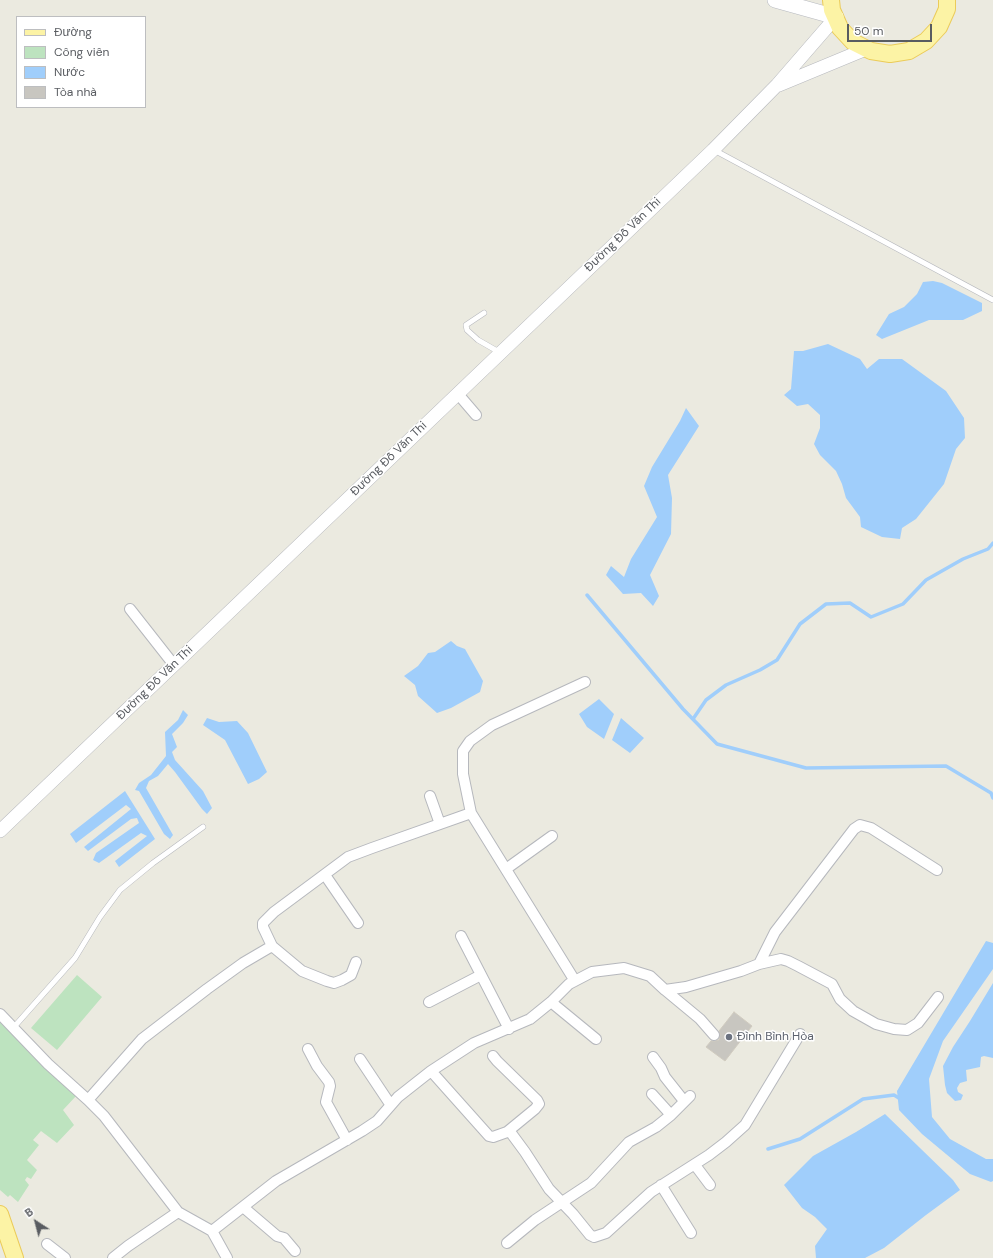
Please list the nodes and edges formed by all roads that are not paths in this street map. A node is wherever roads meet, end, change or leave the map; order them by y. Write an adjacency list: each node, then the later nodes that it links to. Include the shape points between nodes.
1 (775, 0): 4 (main road)
2 (831, 0): 4 (main road)
3 (947, 0): 5 (main road, via 947,9 939,27 924,42 909,51 890,54)
4 (836, 17): 5 (main road, via 840,28 853,42); 6 (street, Đường Đỗ Văn Thi)
5 (866, 49): 6 (street, Đường Đỗ Văn Thi)
6 (777, 85): 7 (street, Đường Đỗ Văn Thi)
7 (713, 150): 8 (lane); 10 (street, Đường Đỗ Văn Thi)
8 (993, 300)
9 (484, 313): 10 (lane, via 466,325 466,330)
10 (500, 353): 11 (street, Đường Đỗ Văn Thi)
11 (458, 394): 12 (street); 14 (street, Đường Đỗ Văn Thi)
12 (476, 415)
13 (130, 609): 14 (street)
14 (174, 665): 20 (street, Đường Đỗ Văn Thi)
15 (585, 682): 17 (street, via 492,725 470,741 463,751 463,774)
16 (430, 796): 18 (street)
17 (471, 813): 18 (street); 22 (street)
18 (440, 824): 24 (street, via 348,857)
19 (203, 827): 37 (lane, via 120,890 74,958)
20 (0, 831)
21 (552, 836): 22 (street)
22 (506, 870): 31 (street)
23 (937, 870): 29 (street, via 871,828 860,824 775,932)
24 (325, 875): 25 (street); 27 (street, via 263,923 262,927)
25 (358, 923)
26 (460, 936): 30 (street)
27 (272, 946): 28 (street, via 302,971 334,983 351,975); 48 (street, via 243,963 142,1039)
28 (356, 962)
29 (759, 964): 32 (street, via 686,987); 33 (street, via 781,959 788,961 832,984 840,999 853,1011 876,1024 894,1029 907,1030 918,1023)
30 (481, 975): 34 (street); 38 (street)
31 (576, 981): 32 (street, via 592,972 624,968 650,976); 35 (street, via 563,989)
32 (665, 990): 40 (street, via 700,1019)
33 (938, 996)
34 (429, 1002)
35 (551, 1002): 38 (street, via 530,1019); 41 (street)
36 (0, 1014): 37 (street)
37 (14, 1027): 48 (street, via 48,1064)
38 (509, 1028): 46 (street, via 474,1043)
39 (800, 1034): 53 (street, via 745,1124)
40 (714, 1035)
41 (596, 1039)
42 (308, 1049): 52 (street, via 329,1082 326,1102)
43 (493, 1056): 51 (street, via 539,1104)
44 (653, 1057): 50 (street, via 665,1077 687,1098)
45 (360, 1059): 49 (street)
46 (431, 1071): 49 (street); 51 (street, via 489,1136)
47 (652, 1094): 50 (street)
48 (88, 1100): 58 (street, via 104,1116)
49 (390, 1104): 52 (street, via 377,1121)
50 (671, 1115): 56 (street, via 647,1133 629,1142 591,1183)
51 (507, 1132): 56 (street, via 511,1133 549,1189)
52 (347, 1140): 57 (street, via 276,1182)
53 (695, 1165): 54 (street); 55 (street)
54 (661, 1185): 56 (street, via 600,1236 590,1235); 61 (street)
55 (710, 1185)
56 (562, 1203): 62 (street)
57 (243, 1207): 60 (street); 64 (street, via 277,1236 284,1238)
58 (178, 1212): 60 (street); 68 (street)
59 (0, 1214): 66 (main road)
60 (212, 1231): 65 (street)
61 (692, 1233)
62 (507, 1242)
63 (47, 1244): 67 (street)
64 (295, 1251)
65 (225, 1257)
66 (15, 1258)
67 (65, 1258)
68 (113, 1258)

